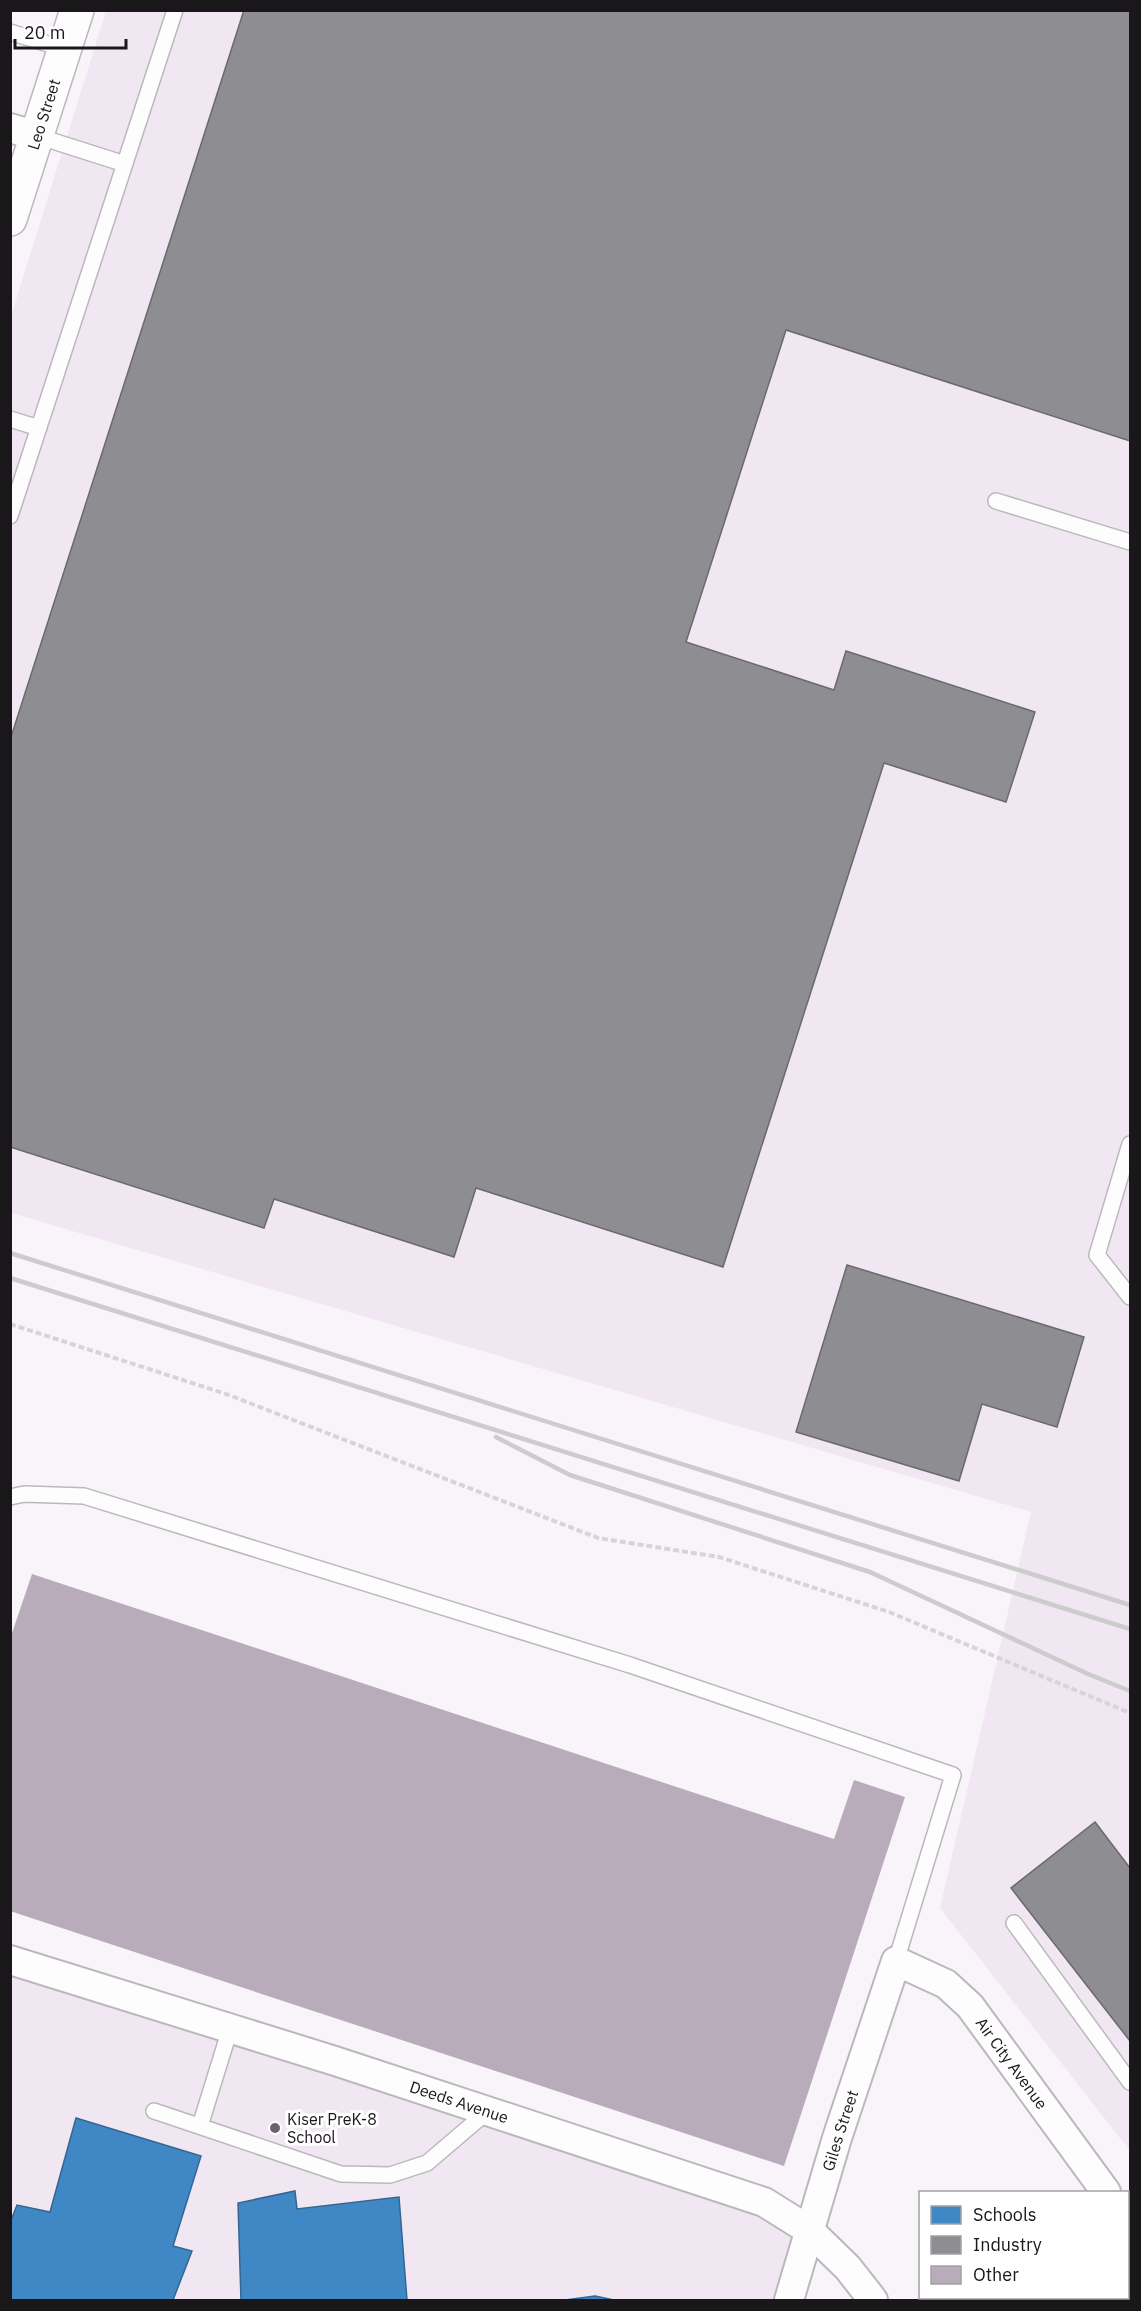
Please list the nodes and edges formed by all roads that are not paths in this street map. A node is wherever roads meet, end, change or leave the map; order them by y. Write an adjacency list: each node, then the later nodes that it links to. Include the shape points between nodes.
1 (77, 10): 4 (street, Leo Street)
2 (175, 10): 6 (lane)
3 (10, 32): 4 (lane)
4 (64, 49): 5 (street, Leo Street)
5 (24, 132): 6 (lane); 7 (street, Leo Street)
6 (125, 164): 9 (lane)
7 (10, 219)
8 (10, 419): 9 (lane)
9 (39, 428): 11 (lane)
10 (996, 501): 12 (lane)
11 (10, 516)
12 (1131, 542)
13 (1131, 1144): 14 (lane, via 1097,1255)
14 (1131, 1297)
15 (10, 1497): 18 (lane, via 84,1496 630,1665 953,1775)
16 (1014, 1923): 20 (lane)
17 (10, 1960): 19 (street, Deeds Avenue)
18 (896, 1961): 24 (street, Air City Avenue, via 946,1984 970,2006); 25 (street, Giles Street)
19 (230, 2029): 22 (street, Deeds Avenue); 23 (lane)
20 (1131, 2082)
21 (154, 2111): 23 (lane)
22 (488, 2111): 23 (lane, via 428,2163 390,2175 341,2174); 25 (street, Deeds Avenue, via 764,2202)
23 (200, 2126)
24 (1105, 2191)
25 (809, 2230): 26 (street, Giles Street); 27 (street, Deeds Avenue, via 848,2268)
26 (789, 2301)
27 (873, 2301)

